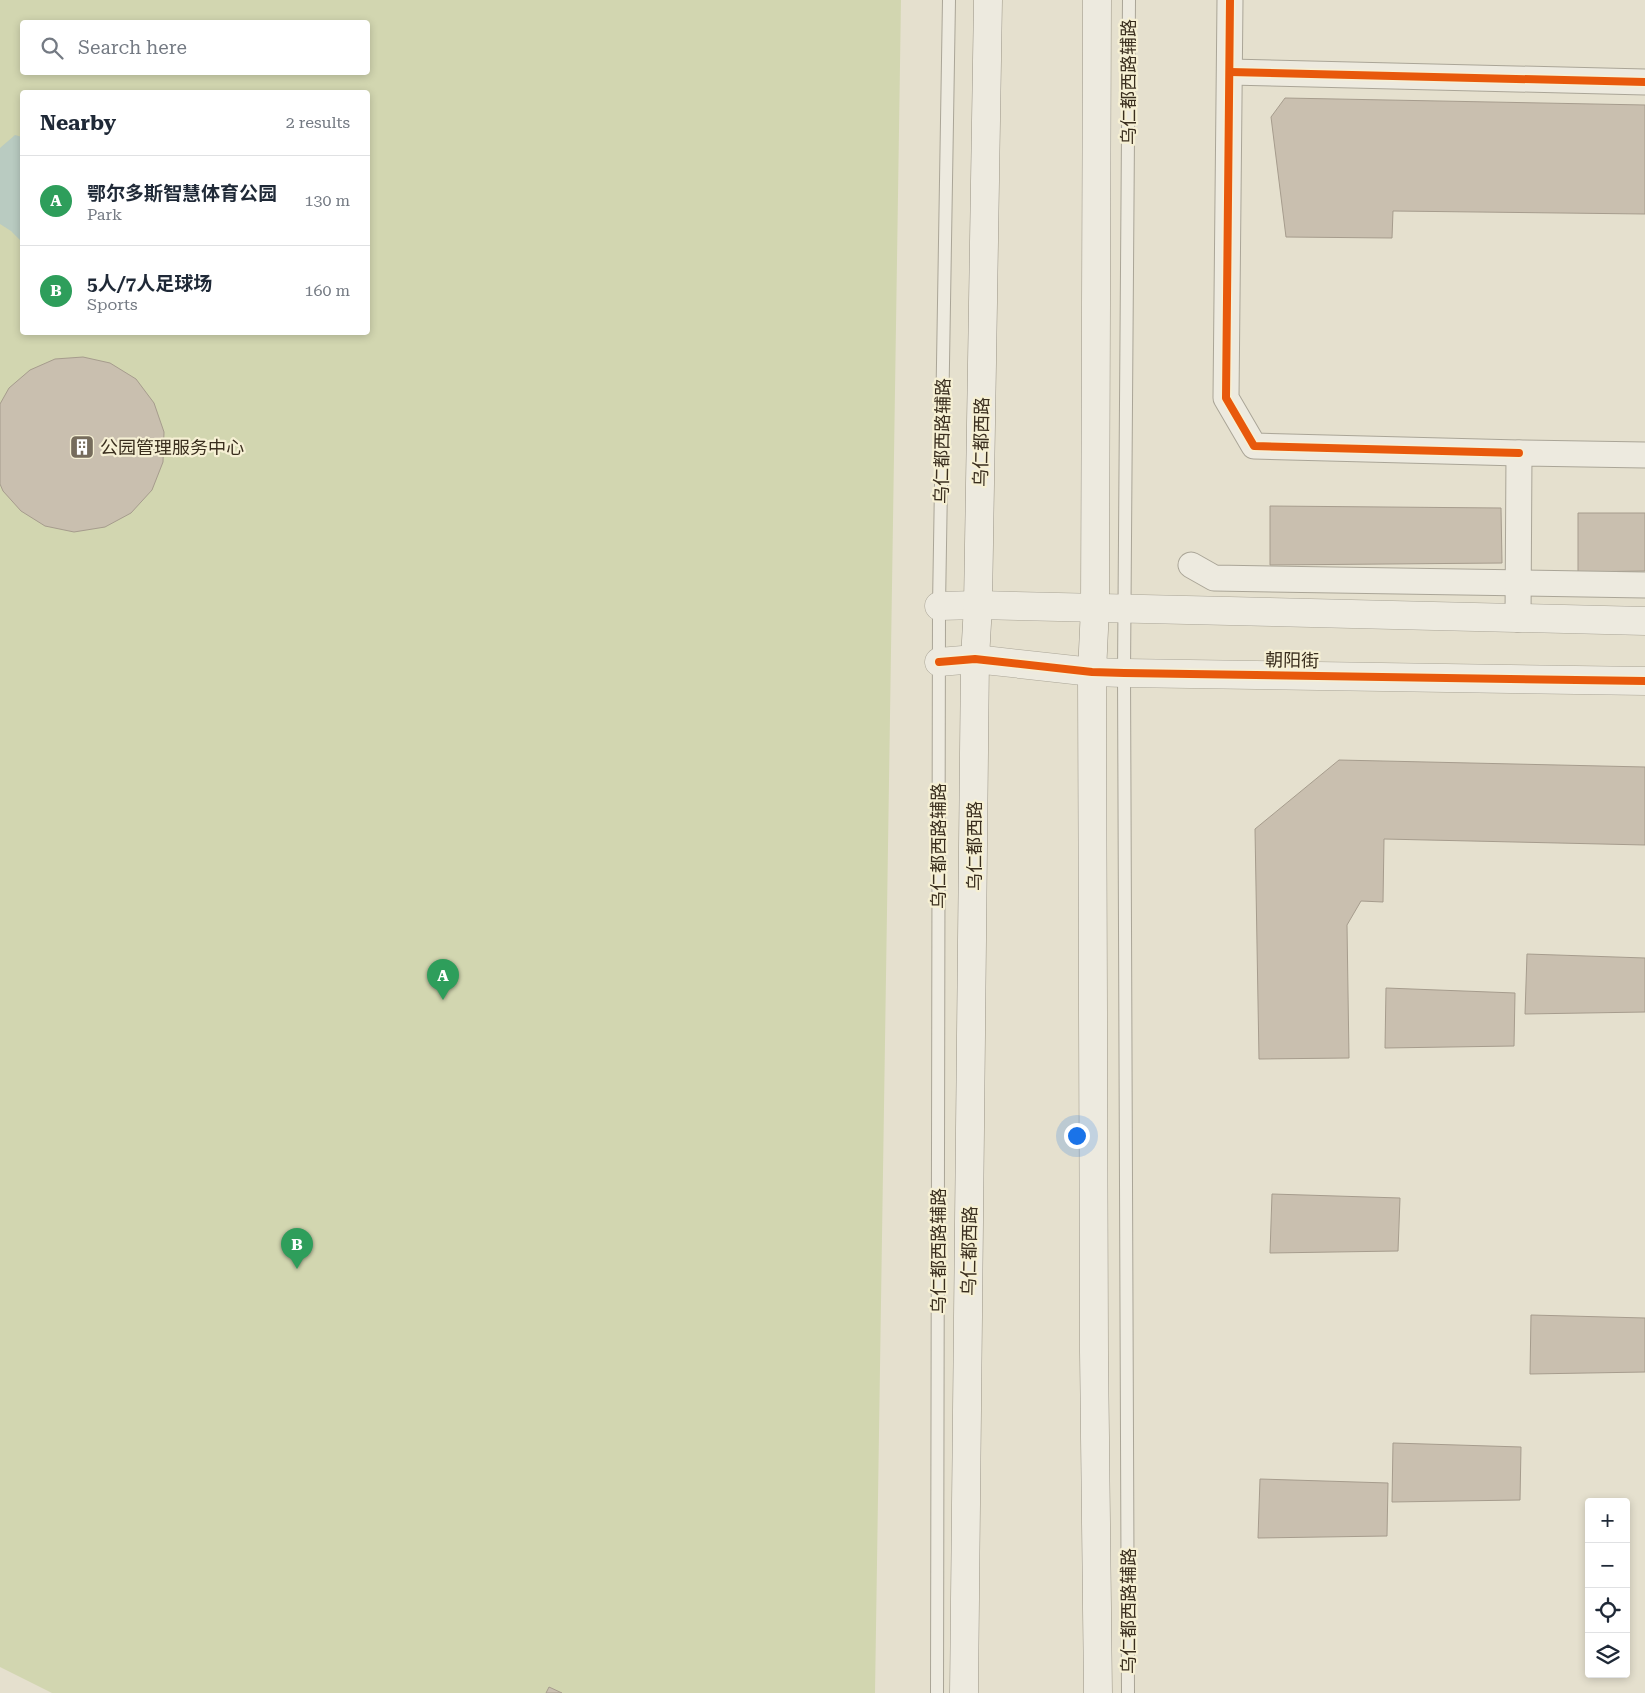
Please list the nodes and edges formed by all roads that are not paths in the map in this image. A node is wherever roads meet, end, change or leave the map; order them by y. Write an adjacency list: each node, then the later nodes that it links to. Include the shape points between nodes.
1 (949, 0): 14 (lane, 乌仁都西路辅路)
2 (988, 0): 13 (main road, 乌仁都西路)
3 (1097, 0): 15 (main road)
4 (1129, 0): 16 (lane, 乌仁都西路辅路)
5 (1230, 0): 6 (street)
6 (1230, 72): 7 (street); 8 (street, via 1226,398 1254,446)
7 (1645, 82)
8 (1520, 453): 9 (street); 11 (street)
9 (1645, 455)
10 (1191, 565): 11 (street, via 1214,578)
11 (1519, 583): 12 (street); 17 (street)
12 (1645, 585)
13 (978, 605): 14 (main road); 15 (main road); 19 (main road, 乌仁都西路)
14 (939, 606): 20 (lane, 乌仁都西路辅路)
15 (1095, 608): 16 (main road); 21 (main road)
16 (1125, 608): 17 (main road); 22 (lane, 乌仁都西路辅路)
17 (1518, 619): 18 (main road)
18 (1645, 622)
19 (975, 659): 20 (main road, 朝阳街); 21 (main road, 朝阳街); 25 (main road, 乌仁都西路)
20 (939, 662): 24 (lane, 乌仁都西路辅路)
21 (1092, 672): 22 (main road, 朝阳街); 26 (main road)
22 (1124, 673): 23 (main road, 朝阳街); 27 (lane, 乌仁都西路辅路)
23 (1645, 681)
24 (936, 1693)
25 (964, 1693)
26 (1098, 1693)
27 (1128, 1693)

